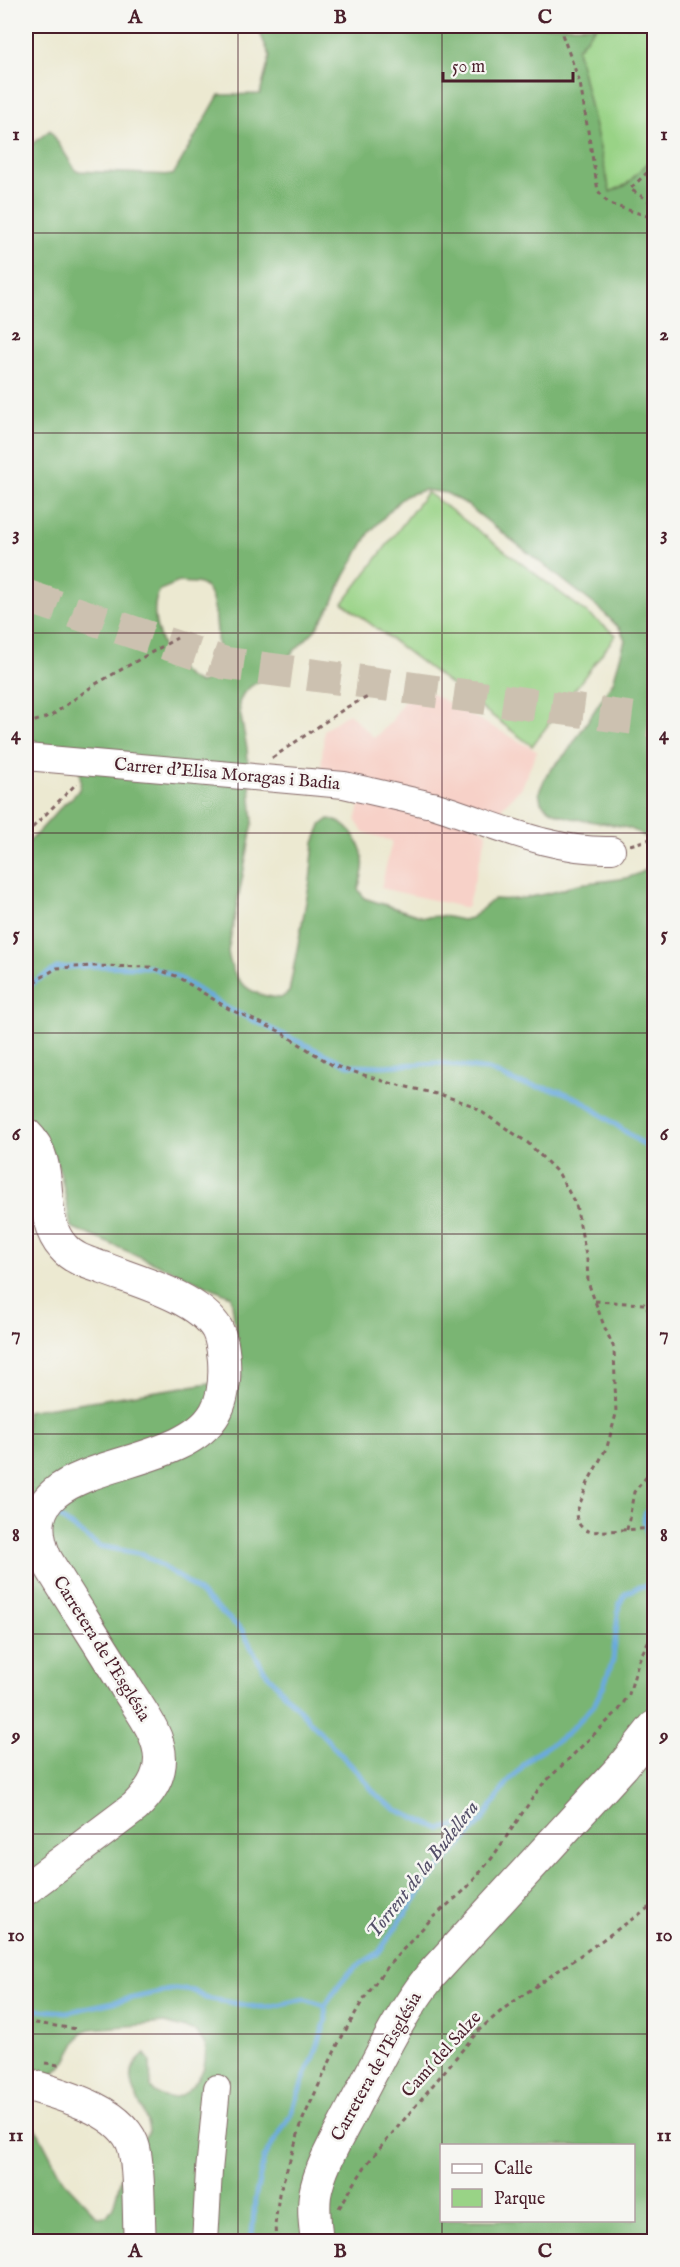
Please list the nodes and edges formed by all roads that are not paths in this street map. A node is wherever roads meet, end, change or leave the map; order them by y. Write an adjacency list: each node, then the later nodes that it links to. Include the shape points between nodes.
1 (26, 757): 2 (street, Carrer d'Elisa Moragas i Badia, via 344,785 430,804 578,849)
2 (612, 850)
3 (26, 1134): 5 (main road, Carretera de l'Església, via 39,1151 51,1220 60,1244 81,1260 159,1290 204,1313 221,1340 224,1365 215,1414 196,1433 169,1448 65,1484 47,1496 37,1512 35,1529 46,1559 155,1735 160,1760 155,1781 135,1807)
4 (654, 1727): 10 (main road, Carretera de l'Església, via 412,1999 340,2132 324,2170 316,2194)
5 (26, 1889)
6 (26, 2084): 8 (main road, via 90,2107 125,2132 135,2151)
7 (217, 2088): 9 (street)
8 (140, 2241)
9 (205, 2241)
10 (317, 2241)

